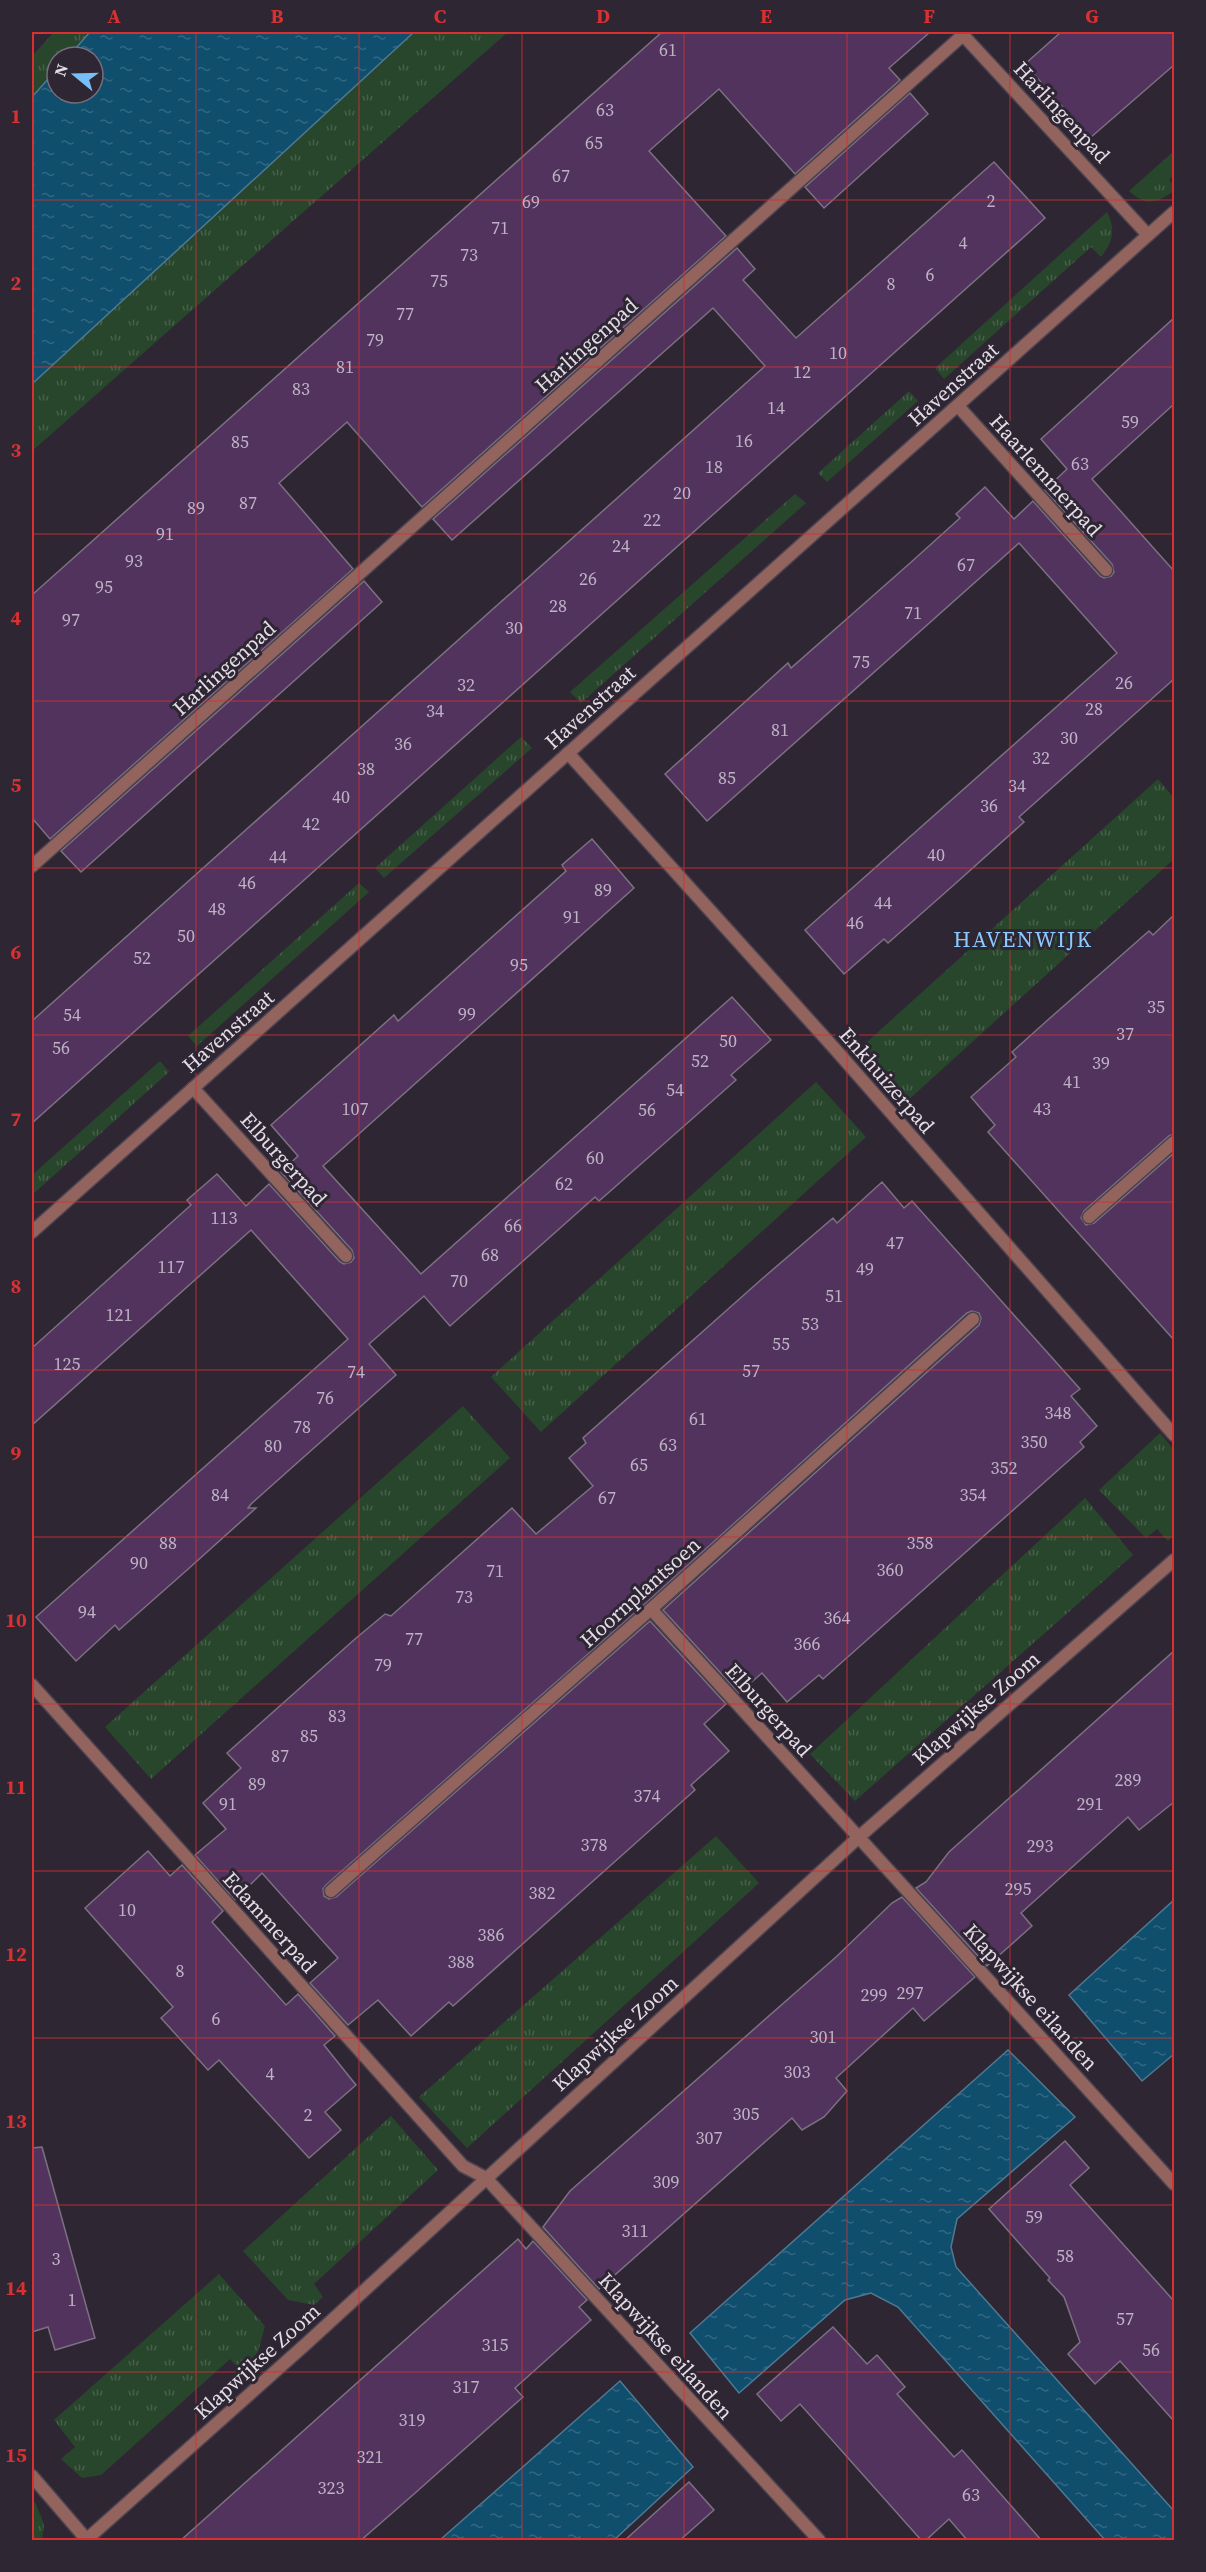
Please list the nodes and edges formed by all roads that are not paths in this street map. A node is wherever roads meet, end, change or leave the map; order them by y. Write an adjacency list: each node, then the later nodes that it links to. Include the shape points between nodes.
1 (1174, 212): 2 (street, Havenstraat)
2 (1148, 235): 3 (street, Havenstraat); 6 (street, Harlingenpad, via 963,35)
3 (958, 406): 4 (street, Haarlemmerpad); 5 (street, Havenstraat)
4 (1106, 570)
5 (568, 753): 7 (street, Havenstraat); 13 (street, Enkhuizerpad)
6 (32, 866)
7 (193, 1088): 10 (street, Havenstraat); 11 (street, Elburgerpad)
8 (1174, 1142): 9 (street)
9 (1089, 1217)
10 (32, 1232)
11 (346, 1256)
12 (973, 1319): 15 (street, Hoornplantsoen)
13 (1174, 1435)
14 (1174, 1560): 17 (street, Klapwijkse Zoom)
15 (651, 1610): 17 (street, Elburgerpad); 18 (street, Hoornplantsoen)
16 (32, 1685): 19 (street, Edammerpad, via 463,2166)
17 (860, 1836): 19 (street, Klapwijkse Zoom); 20 (street, Klapwijkse eilanden)
18 (331, 1891)
19 (486, 2178): 22 (street, Klapwijkse Zoom); 23 (street, Klapwijkse eilanden)
20 (1174, 2184)
21 (32, 2476): 22 (street)
22 (86, 2540)
23 (819, 2541)

